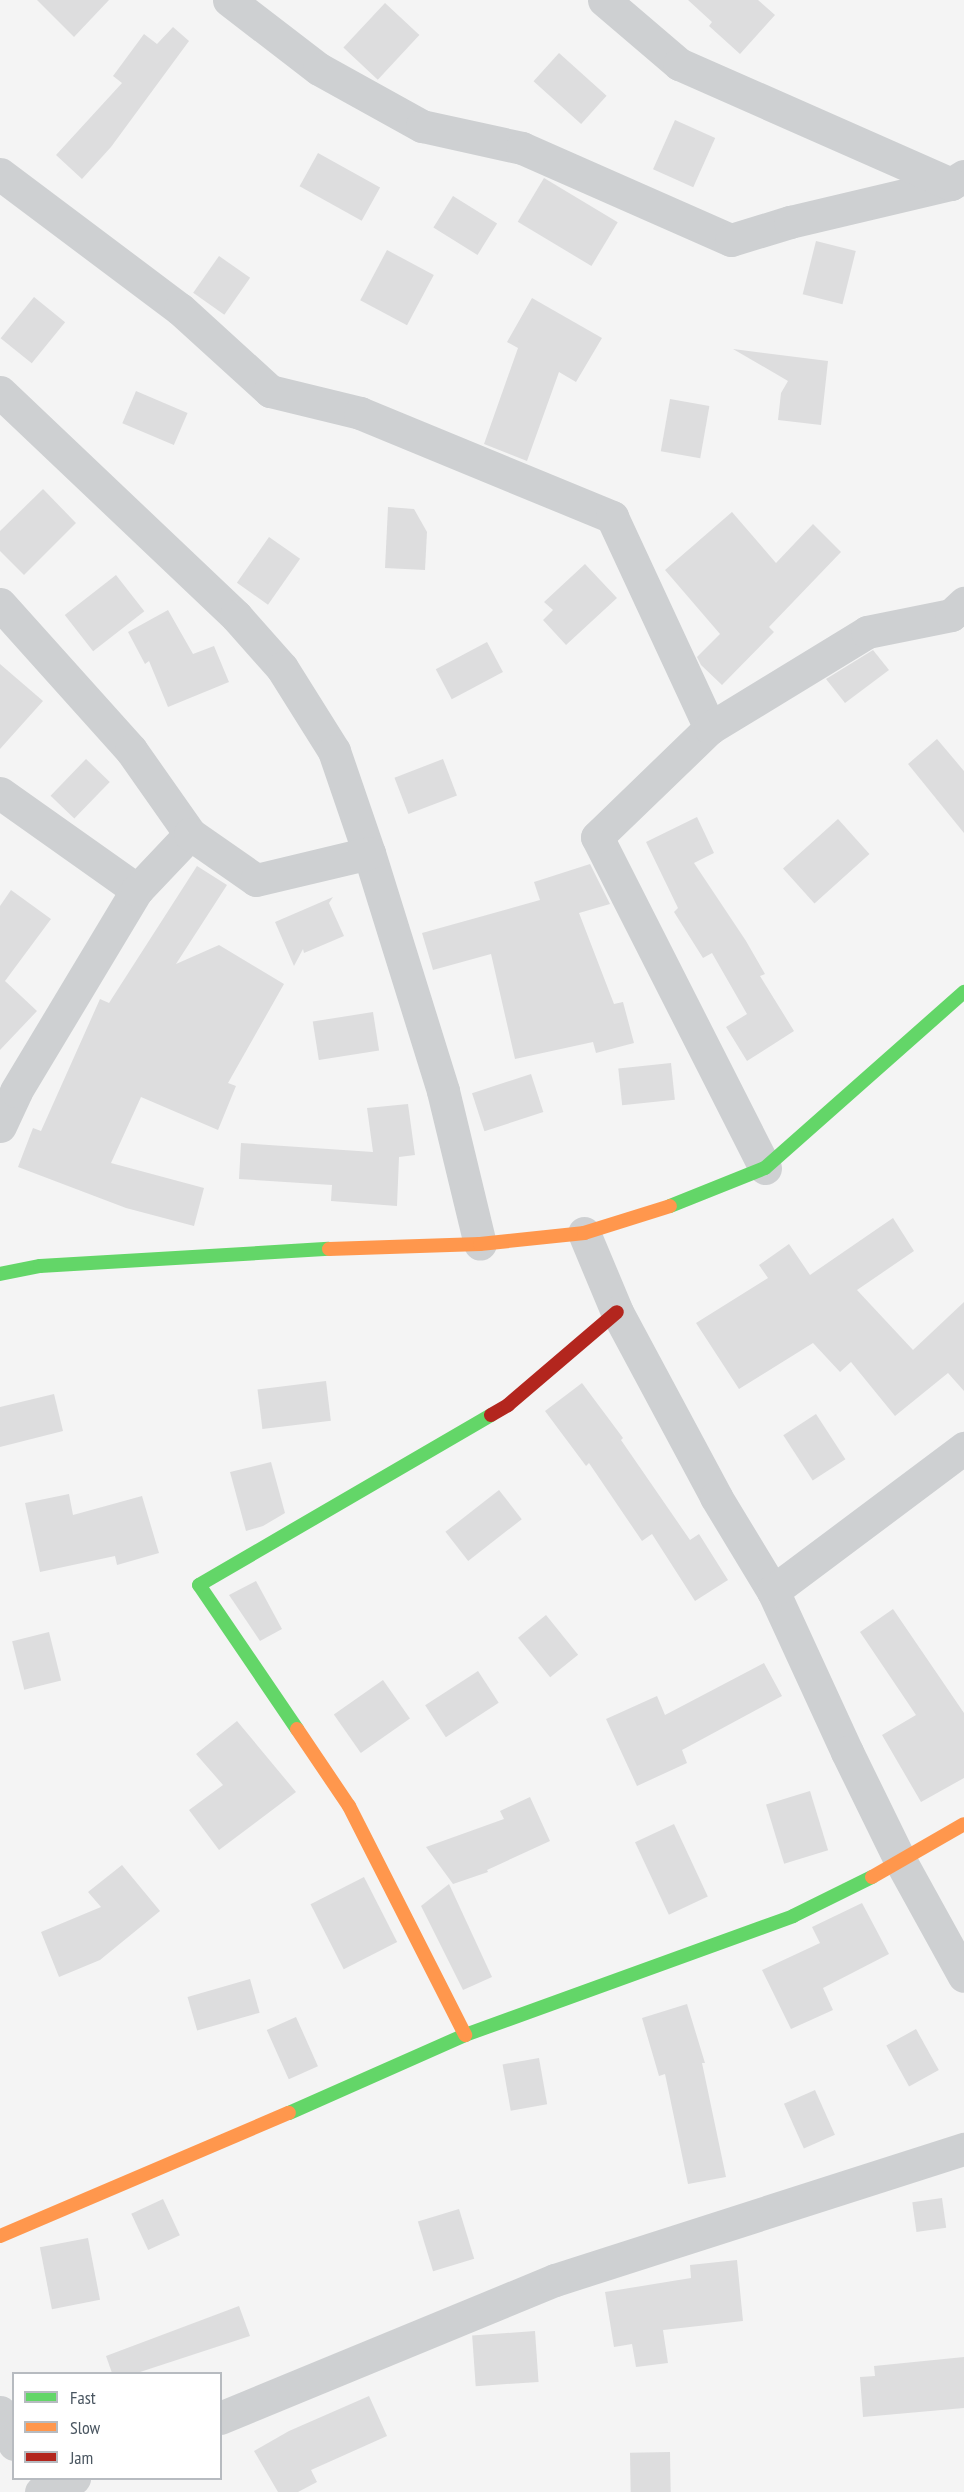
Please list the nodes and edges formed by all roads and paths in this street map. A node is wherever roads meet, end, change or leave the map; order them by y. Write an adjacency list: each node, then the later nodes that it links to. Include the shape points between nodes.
1 (228, 0): 4 (street, via 319,69 422,126 522,148 731,240)
2 (604, 0): 4 (street, via 679,64)
3 (0, 174): 8 (street, via 180,309 270,391 360,413 612,517)
4 (957, 180)
5 (0, 392): 11 (street, via 236,616 282,668 333,750)
6 (964, 603): 8 (street, via 951,615 867,632)
7 (0, 604): 10 (street, via 131,750)
8 (710, 728): 16 (street, via 597,837)
9 (0, 793): 12 (street)
10 (190, 834): 11 (street, via 256,880); 12 (street)
11 (369, 853): 18 (street, via 443,1091)
12 (137, 890): 14 (street)
13 (964, 992): 16 (street)
14 (8, 1085): 15 (street)
15 (0, 1126)
16 (765, 1168): 17 (street, via 650,1214)
17 (584, 1233): 18 (street); 20 (street)
18 (480, 1244): 19 (street, via 40,1266)
19 (0, 1275)
20 (617, 1312): 22 (street, via 716,1497); 26 (street, via 508,1405 199,1585 349,1806)
21 (964, 1448): 22 (street)
22 (773, 1591): 24 (street)
23 (964, 1824): 24 (street)
24 (902, 1862): 25 (street); 26 (street, via 793,1916)
25 (964, 1976)
26 (465, 2035): 28 (street)
27 (964, 2149): 30 (street, via 555,2280)
28 (0, 2236)
29 (0, 2412): 31 (street)
30 (222, 2417)
31 (12, 2439)
32 (69, 2480): 33 (street)
33 (41, 2492)

